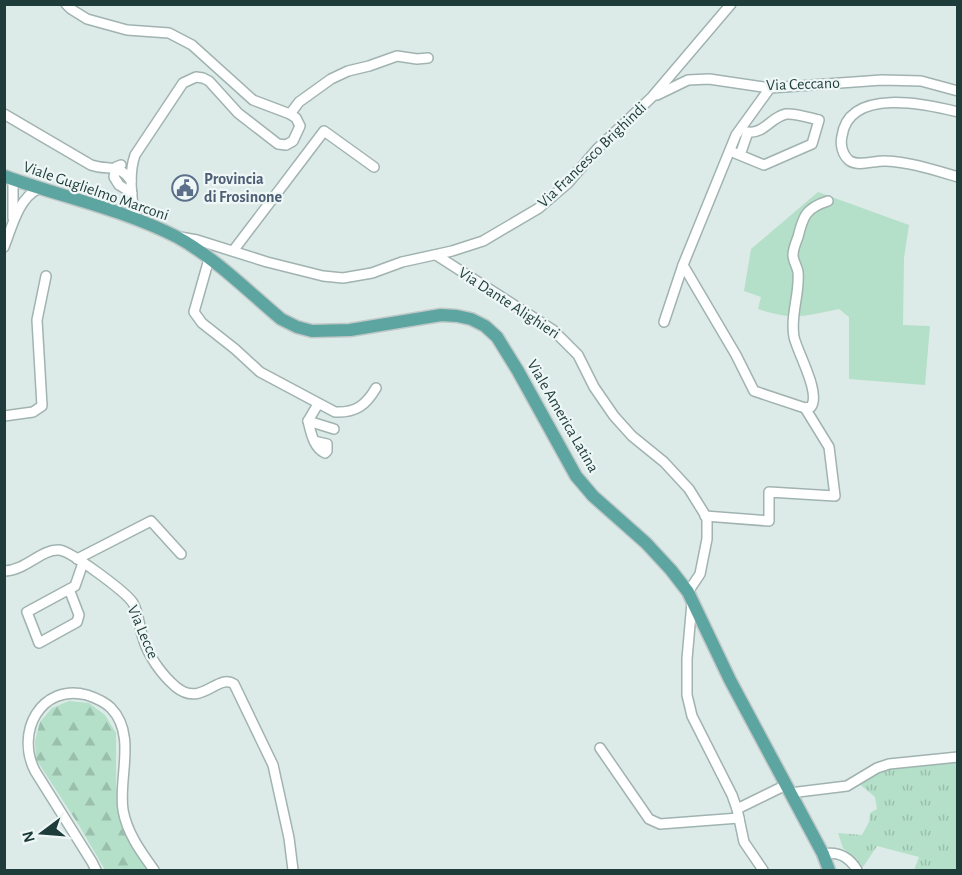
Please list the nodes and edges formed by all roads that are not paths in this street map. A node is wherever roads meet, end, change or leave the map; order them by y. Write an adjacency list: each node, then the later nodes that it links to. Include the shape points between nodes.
1 (66, 4): 9 (street, via 87,19 127,30 169,33 192,45 253,100)
2 (731, 4): 6 (street, Via Francesco Brighindi)
3 (428, 58): 9 (street, via 397,56 348,71 299,102)
4 (770, 88): 5 (street, Via Ceccano, via 892,80 921,81); 6 (street, Via Ceccano, via 709,79 688,80); 10 (street, via 736,135)
5 (957, 91)
6 (652, 98): 26 (street, Via Francesco Brighindi, via 539,208 483,241)
7 (957, 112): 15 (street, via 911,102 879,104 853,113 846,121 841,142 849,160 858,163 885,161)
8 (4, 114): 13 (street, via 91,165)
9 (290, 114): 11 (street, via 300,126 298,134 286,145 278,144 238,113 209,81 189,79)
10 (730, 151): 12 (street); 28 (street)
11 (135, 155): 13 (street); 17 (street)
12 (740, 155): 12 (street, via 764,165 812,144 819,120 787,114 773,119 761,131 748,132)
13 (116, 167): 17 (street); 19 (street, via 114,177)
14 (374, 167): 25 (street, via 324,131)
15 (957, 177)
16 (9, 178): 18 (main road, Viale Guglielmo Marconi); 22 (street)
17 (131, 181): 19 (street)
18 (38, 189): 21 (main road, Viale Guglielmo Marconi); 22 (street, via 26,198)
19 (132, 193): 21 (street)
20 (828, 201): 33 (street, via 815,205 803,217 793,256 798,273 792,322 813,396 811,407)
21 (135, 220): 23 (main road, Viale Guglielmo Marconi)
22 (12, 226): 24 (street)
23 (177, 237): 25 (street, Via Francesco Brighindi); 27 (main road, Viale America Latina)
24 (4, 247)
25 (234, 251): 26 (street, Via Francesco Brighindi, via 343,278)
26 (436, 255): 38 (street, Via Dante Alighieri, via 565,340 614,416 689,489)
27 (209, 259): 32 (street, via 194,312 202,323 260,372); 43 (main road, Viale America Latina, via 281,319 312,331 350,330 441,315 471,319 485,326 497,337 518,371 576,476 646,543)
28 (683, 265): 30 (street); 33 (street, via 754,391)
29 (46, 276): 34 (street, via 37,320 42,406 33,412)
30 (664, 322)
31 (376, 388): 32 (street, via 363,406 354,411 335,412)
32 (318, 404): 35 (street)
33 (805, 408): 38 (street, via 829,447 835,496 769,492 769,521)
34 (4, 416)
35 (308, 421): 36 (street); 37 (street)
36 (334, 429)
37 (314, 441)
38 (705, 516): 43 (street, Via Dante Alighieri, via 707,539 700,574)
39 (181, 554): 40 (street, via 151,521)
40 (80, 561): 41 (street, Via Lecce, via 65,551 54,550); 42 (street, via 75,586); 51 (street, Via Lecce, via 124,594 135,609 151,656 177,687 192,695 223,682 234,684 273,765)
41 (4, 571)
42 (69, 590): 42 (street, via 27,612 39,643 77,622 79,615)
43 (690, 596): 46 (main road, Viale America Latina); 47 (street, via 689,704)
44 (600, 748): 47 (street, via 654,822)
45 (957, 757): 46 (street, via 889,764 847,786)
46 (788, 789): 47 (street); 48 (main road, Viale America Latina)
47 (738, 814): 52 (street, via 744,842)
48 (823, 854): 53 (main road, Viale America Latina); 54 (street, via 840,854 852,861)
49 (96, 870): 50 (street, via 28,755 27,738 33,719 52,698 62,694 83,694 102,701 120,722 125,747 125,820)
50 (154, 870)
51 (293, 870)
52 (763, 870)
53 (829, 870)
54 (857, 870)

